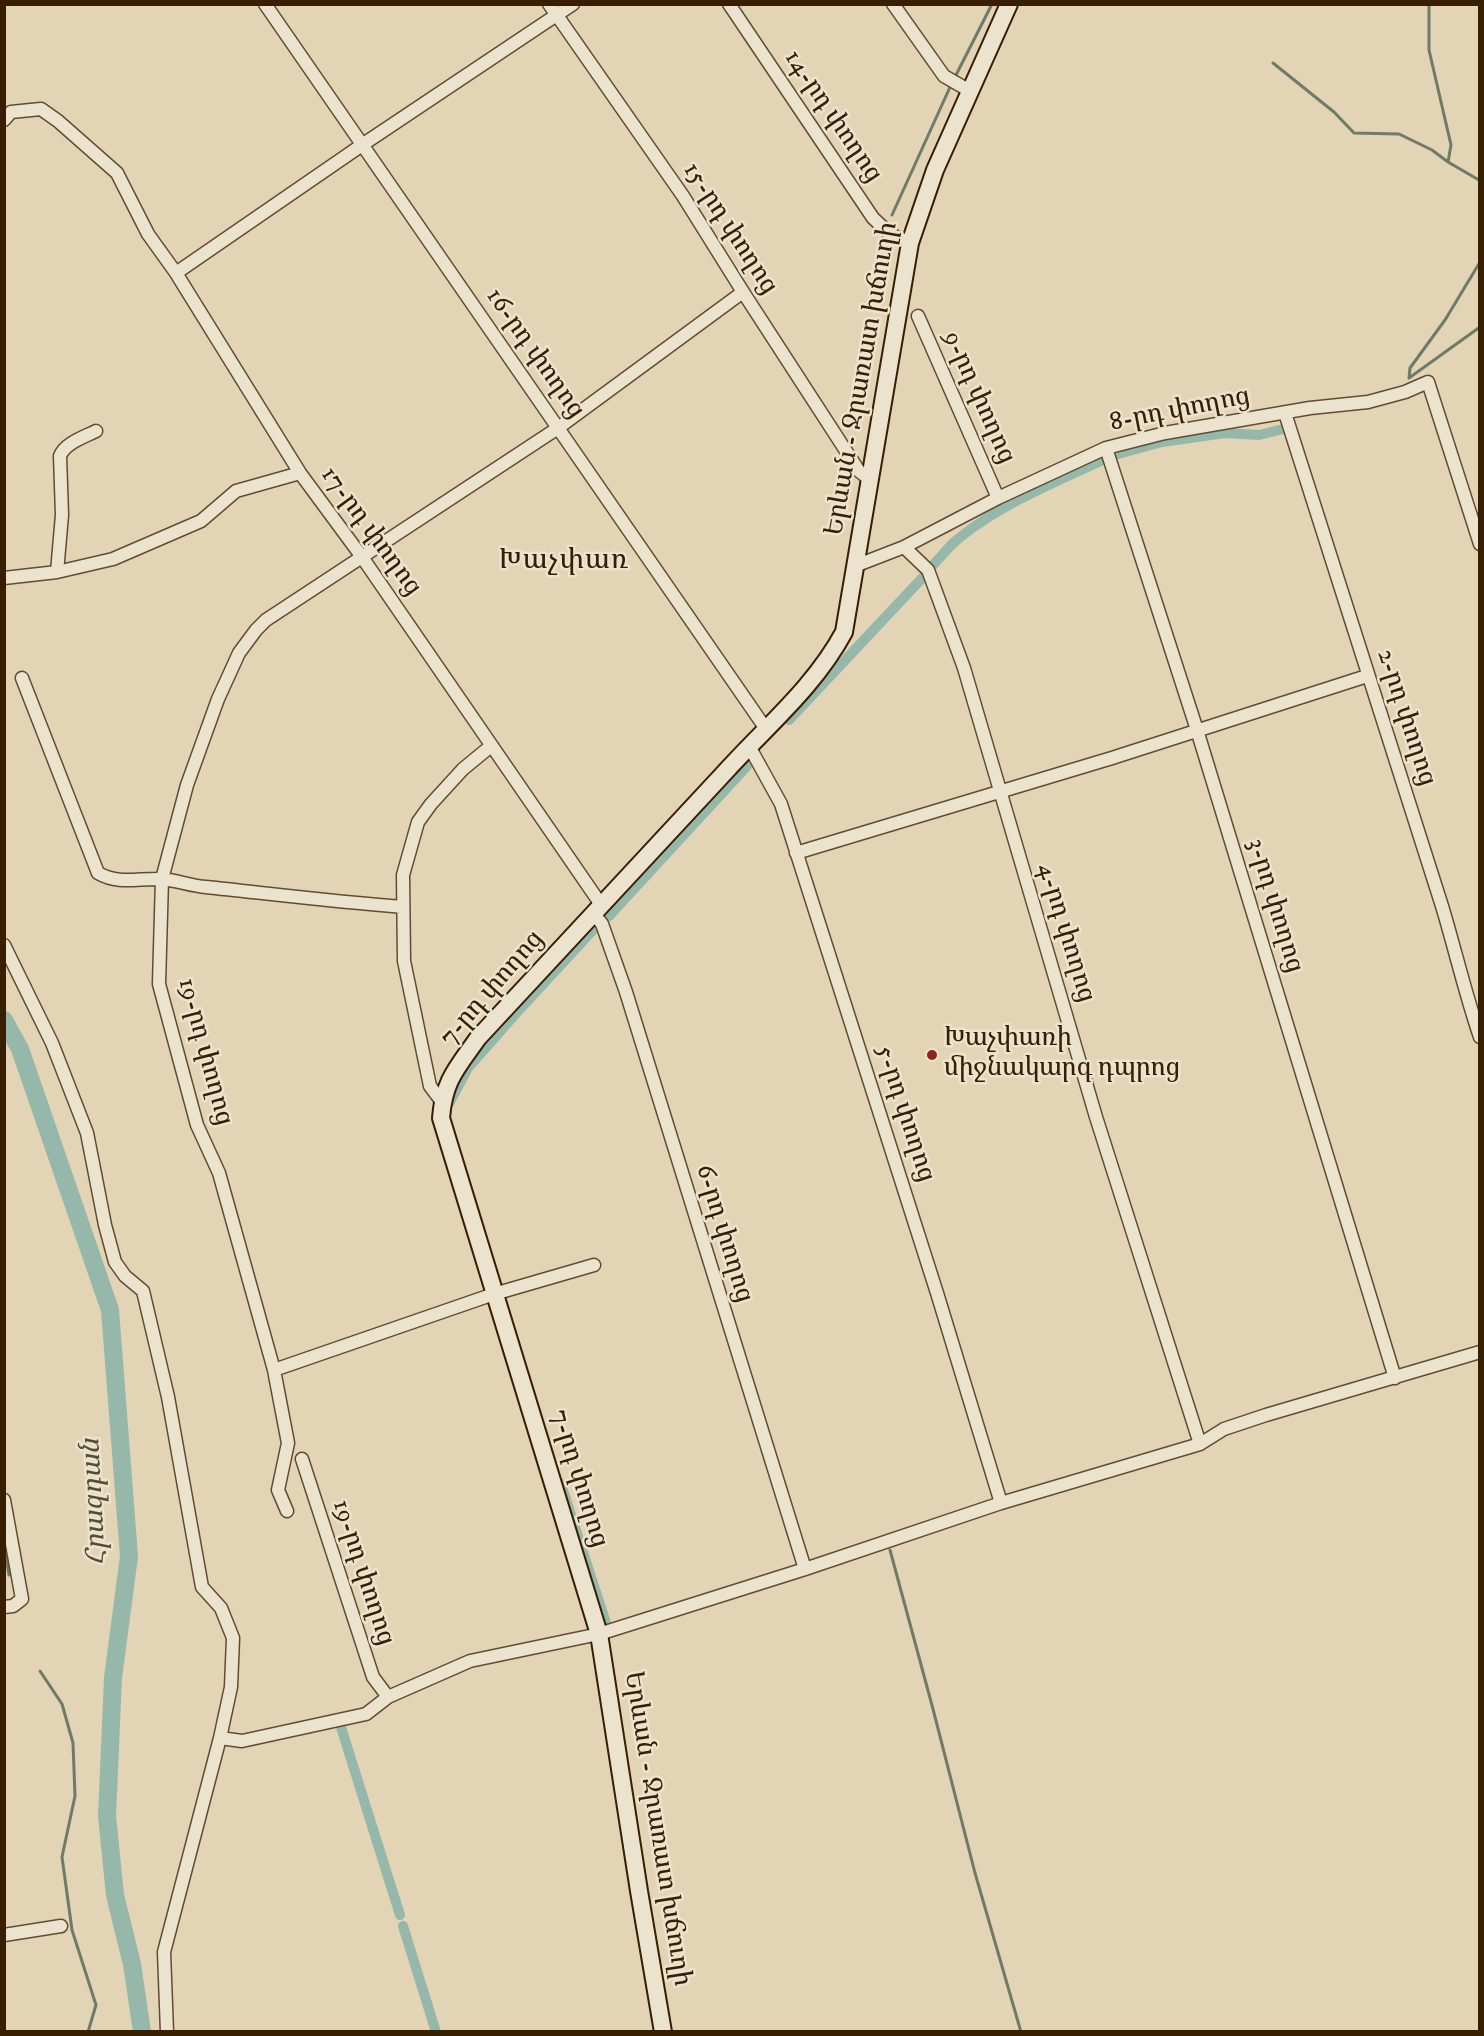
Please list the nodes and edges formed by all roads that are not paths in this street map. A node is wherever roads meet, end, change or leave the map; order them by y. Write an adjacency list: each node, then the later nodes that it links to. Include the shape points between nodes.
1 (265, 4): 10 (street, 16-րդ փողոց)
2 (549, 4): 7 (street, 15-րդ փողոց)
3 (573, 4): 7 (street)
4 (729, 4): 11 (street, 14-րդ փողոց, via 873,218 890,234)
5 (893, 4): 8 (street, via 944,76)
6 (1009, 4): 8 (main road, Երևան - Ջրառատ խճուղի)
7 (557, 16): 10 (street); 13 (street, 15-րդ փողոց, via 683,196)
8 (970, 91): 11 (main road, Երևան - Ջրառատ խճուղի, via 935,170)
9 (4, 120): 12 (street, 17-րդ փողոց, via 11,112 41,109 117,173 148,234)
10 (362, 146): 12 (street); 16 (street, 16-րդ փողոց)
11 (910, 243): 20 (main road, Երևան - Ջրառատ խճուղի)
12 (176, 273): 19 (street, 17-րդ փողոց)
13 (743, 292): 16 (street, 19-րդ փողոց); 20 (street, 15-րդ փողոց, via 859,471)
14 (918, 316): 21 (street, 9-րդ փողոց)
15 (1285, 413): 18 (street, 8-րդ փողոց, via 1165,433); 22 (street, 8-րդ փողոց, via 1368,402 1428,382); 28 (street, 2-րդ փողոց)
16 (558, 428): 24 (street, 19-րդ փողոց); 30 (street, 16-րդ փողոց)
17 (96, 431): 26 (street, via 69,445 60,456 62,515)
18 (1106, 448): 21 (street, 8-րդ փողոց); 31 (street, 3-րդ փողոց)
19 (300, 473): 24 (street, 17-րդ փողոց); 26 (street, via 236,491 201,521 113,559)
20 (870, 479): 25 (main road, Երևան - Ջրառատ խճուղի)
21 (998, 498): 23 (street, 8-րդ փողոց)
22 (1479, 544)
23 (904, 547): 25 (street, 8-րդ փողոց); 34 (street, 4-րդ փողոց, via 928,570 940,600)
24 (362, 557): 32 (street, 17-րդ փողոց); 36 (street, 19-րդ փողոց, via 266,620 238,653 187,785)
25 (855, 566): 30 (main road, 7-րդ փողոց, via 844,632 832,655)
26 (57, 572): 27 (street)
27 (4, 578)
28 (1367, 676): 31 (street); 40 (street, 2-րդ փողոց, via 1447,922)
29 (22, 678): 36 (street, via 98,873 124,881)
30 (766, 729): 33 (main road, 7-րդ փողոց)
31 (1197, 730): 34 (street); 46 (street, 3-րդ փողոց)
32 (491, 746): 37 (street, via 463,769 418,822 403,875); 38 (street, 17-րդ փողոց)
33 (749, 746): 35 (street, 5-րդ փողոց, via 782,804); 38 (main road, 7-րդ փողոց)
34 (999, 792): 35 (street); 47 (street, 4-րդ փողոց)
35 (796, 853): 50 (street, 5-րդ փողոց)
36 (162, 879): 37 (street, via 186,885); 45 (street, 19-րդ փողոց, via 159,984 197,1125 219,1173)
37 (403, 907): 41 (street, via 404,961 430,1086)
38 (598, 910): 41 (main road, 7-րդ փողոց, via 478,1038 449,1079); 52 (street, 6-րդ փողոց)
39 (4, 945): 56 (street, via 52,1043 87,1133 115,1262 143,1291 168,1397 202,1587 221,1608 233,1638 231,1688)
40 (1479, 1037)
41 (442, 1102): 43 (main road, 7-րդ փողոց, via 441,1118)
42 (594, 1265): 43 (street)
43 (494, 1294): 45 (street); 54 (main road, 7-րդ փողոց)
44 (1479, 1352): 46 (street)
45 (274, 1370): 51 (street, 19-րդ փողոց, via 288,1443 279,1490)
46 (1395, 1378): 47 (street, via 1224,1429)
47 (1200, 1444): 50 (street)
48 (302, 1459): 55 (street, 19-րդ փողոց, via 373,1677)
49 (4, 1500): 53 (street, via 22,1599)
50 (1000, 1503): 52 (street)
51 (288, 1511)
52 (805, 1569): 54 (street)
53 (4, 1607)
54 (599, 1634): 55 (street, via 470,1661); 60 (main road, Երևան - Ջրառատ խճուղի)
55 (388, 1697): 56 (street, via 366,1714 242,1741)
56 (220, 1738): 59 (street, via 164,1952)
57 (61, 1926): 58 (street)
58 (4, 1935)
59 (167, 2031)
60 (663, 2031)

